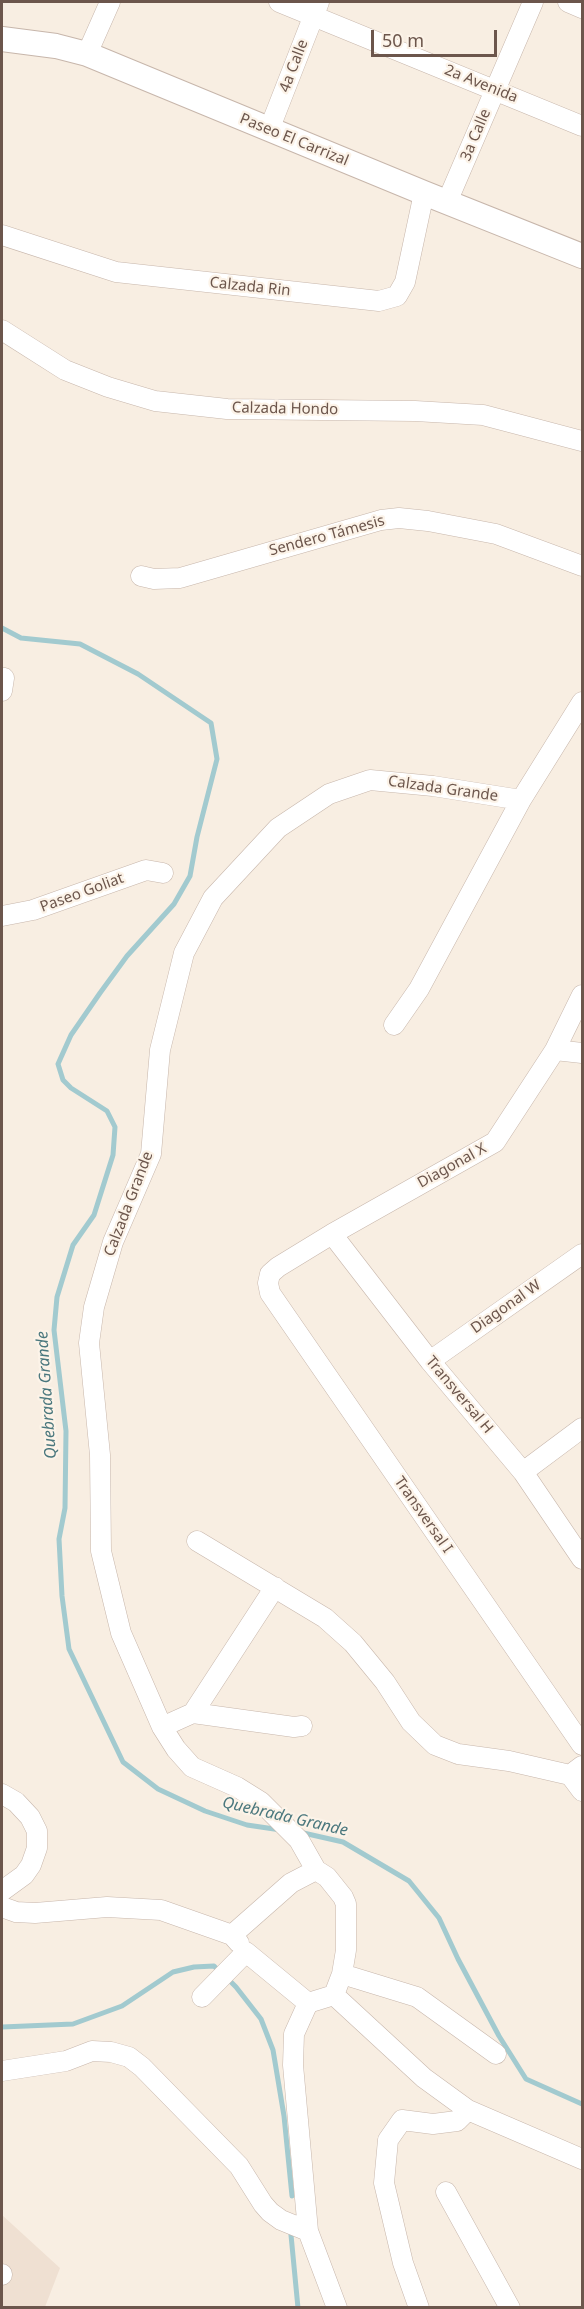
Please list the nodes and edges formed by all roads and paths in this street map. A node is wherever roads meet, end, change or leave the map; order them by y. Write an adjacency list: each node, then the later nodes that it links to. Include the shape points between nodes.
1 (110, 2): 8 (street)
2 (279, 2): 6 (street, 2a Avenida)
3 (533, 2): 9 (street, 3a Calle)
4 (568, 2): 5 (street)
5 (582, 8)
6 (316, 9): 9 (street, 2a Avenida); 11 (street, 4a Calle)
7 (2, 39): 8 (street, Paseo El Carrizal)
8 (87, 54): 11 (street, Paseo El Carrizal)
9 (496, 90): 10 (street, 2a Avenida); 13 (street, 3a Calle)
10 (582, 126)
11 (269, 130): 12 (street, Paseo El Carrizal)
12 (424, 193): 13 (street, Paseo El Carrizal); 14 (street, Calzada Rin, via 405,282 397,296 379,301 116,272)
13 (447, 202): 15 (street, Paseo El Carrizal)
14 (2, 235)
15 (582, 256)
16 (2, 330): 17 (street, Calzada Hondo, via 65,370 155,401 227,409 483,415)
17 (582, 441)
18 (582, 566): 19 (street, Sendero Támesis, via 496,534 399,518 180,578)
19 (141, 576)
20 (582, 702): 21 (street)
21 (521, 800): 25 (street, via 419,989); 39 (street, Calzada Grande, via 370,780 330,794 278,828 240,868 213,898 184,953 160,1050 151,1154 113,1242 94,1307 89,1343 100,1455 101,1551 121,1633)
22 (163, 873): 23 (street, Paseo Goliat, via 146,870 33,910)
23 (2, 916)
24 (582, 995): 26 (street, Diagonal X)
25 (394, 1025)
26 (555, 1050): 27 (street); 28 (street, Diagonal X, via 495,1142)
27 (582, 1053)
28 (332, 1234): 30 (street, Diagonal X, via 278,1267 270,1274); 31 (street, Transversal H)
29 (582, 1254): 31 (street, Diagonal W)
30 (268, 1283): 40 (street, Transversal I, via 270,1293)
31 (430, 1361): 33 (street, Transversal H)
32 (582, 1428): 33 (street)
33 (523, 1472): 35 (street, Transversal H)
34 (197, 1540): 36 (street)
35 (582, 1559)
36 (274, 1587): 37 (street); 41 (street, via 325,1618 353,1643 411,1722 435,1745 458,1754)
37 (193, 1713): 38 (street); 39 (street)
38 (302, 1726)
39 (162, 1727): 44 (street, Calzada Grande, via 192,1767 237,1787 261,1803 299,1840)
40 (582, 1745)
41 (576, 1771): 42 (street)
42 (582, 1791)
43 (2, 1794): 45 (street, via 30,1817 37,1831 31,1865)
44 (316, 1870): 47 (street, via 291,1883); 49 (street, Calzada Grande, via 327,1877 346,1905)
45 (2, 1891)
46 (2, 1907): 47 (street, via 35,1913 107,1907 161,1910)
47 (232, 1935): 48 (street)
48 (246, 1952): 51 (street); 52 (street)
49 (342, 1974): 50 (street, Calzada Grande); 53 (street, via 417,1998)
50 (334, 1995): 52 (street); 55 (street, via 424,2078)
51 (202, 1997)
52 (308, 2002): 58 (street, via 294,2034 293,2065)
53 (496, 2054)
54 (2, 2071): 58 (street, via 66,2061 92,2051 129,2057 239,2166 270,2212)
55 (468, 2110): 56 (street); 60 (street, via 457,2121 433,2124 402,2120 388,2140 384,2183 403,2262)
56 (582, 2159)
57 (446, 2192): 61 (street)
58 (308, 2231): 59 (street)
59 (337, 2307)
60 (419, 2307)
61 (510, 2307)

